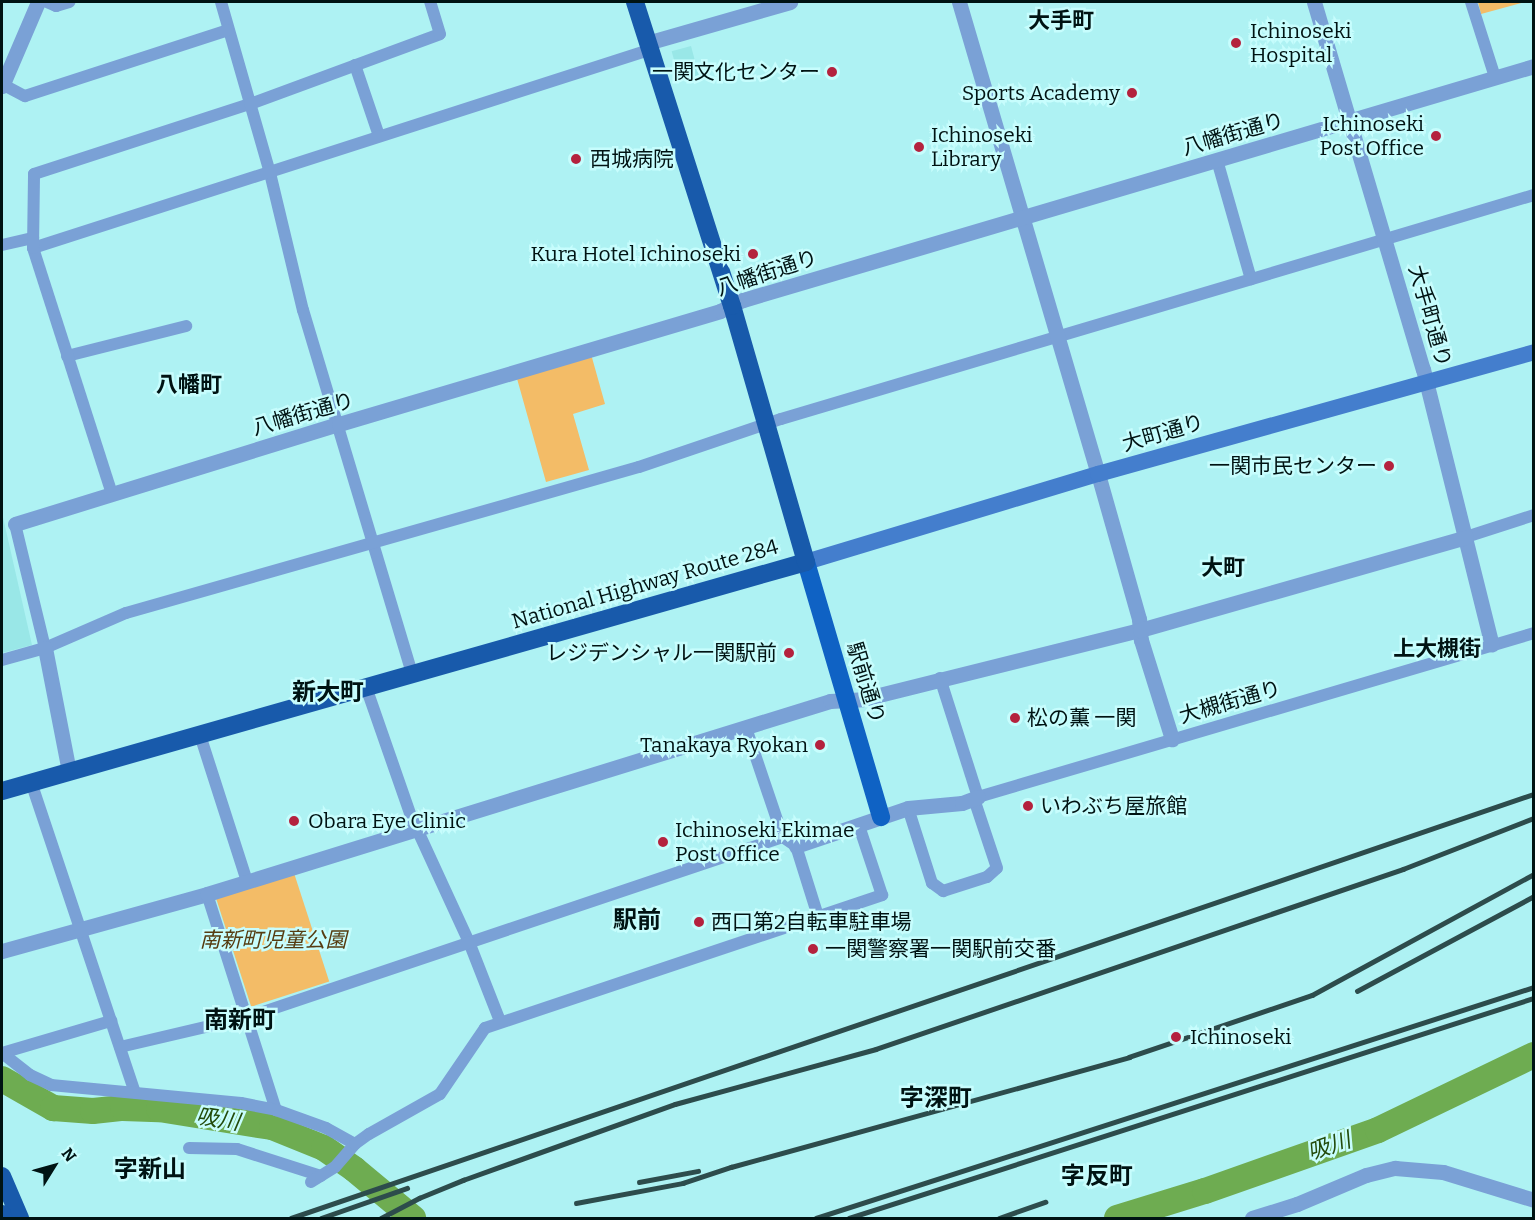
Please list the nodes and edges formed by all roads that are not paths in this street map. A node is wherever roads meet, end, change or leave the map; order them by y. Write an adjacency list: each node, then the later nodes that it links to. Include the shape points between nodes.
1 (38, 2): 16 (street)
2 (47, 2): 3 (street, via 56,6)
3 (69, 2)
4 (220, 2): 11 (street)
5 (430, 2): 13 (street, via 440,34)
6 (635, 2): 12 (highway, National Highway Route 284)
7 (790, 2): 12 (street)
8 (959, 2): 23 (street)
9 (1314, 2): 18 (street, 大手町通り)
10 (1472, 2): 15 (street)
11 (228, 30): 16 (street, via 25,96); 17 (street)
12 (648, 47): 19 (street); 28 (highway, National Highway Route 284)
13 (355, 65): 17 (street); 19 (street)
14 (1533, 66): 15 (street, 八幡街通り)
15 (1495, 77): 18 (street, 八幡街通り)
16 (2, 85)
17 (250, 104): 21 (street); 25 (street, via 34,174)
18 (1350, 122): 20 (street, 八幡街通り); 24 (street, 大手町通り)
19 (379, 136): 21 (street)
20 (1217, 160): 23 (street, 八幡街通り); 27 (street)
21 (270, 173): 25 (street); 34 (street, via 303,310)
22 (1533, 195): 24 (street)
23 (1023, 219): 28 (street, 八幡街通り); 30 (street)
24 (1386, 240): 27 (street); 33 (street, 大手町通り)
25 (33, 243): 26 (street); 32 (street)
26 (2, 245)
27 (1251, 279): 30 (street)
28 (732, 306): 34 (street, 八幡街通り); 35 (highway, National Highway Route 284)
29 (186, 326): 32 (street)
30 (1058, 338): 35 (street); 36 (street)
31 (1533, 352): 33 (main road, 大町通り)
32 (67, 356): 37 (street)
33 (1427, 382): 36 (main road, 大町通り); 40 (street, 大手町通り)
34 (339, 424): 37 (street, 八幡街通り); 41 (street)
35 (765, 424): 41 (street, via 639,467); 42 (highway, National Highway Route 284)
36 (1098, 474): 42 (main road, 大町通り); 43 (street)
37 (112, 494): 39 (street, 八幡街通り)
38 (1533, 515): 40 (street)
39 (15, 524): 46 (street)
40 (1466, 537): 43 (street); 45 (street, 大手町通り)
41 (374, 542): 46 (street, via 126,613); 48 (street)
42 (807, 562): 48 (highway, National Highway Route 284); 51 (main road, 駅前通り)
43 (1140, 630): 49 (street); 54 (street)
44 (1533, 633): 45 (street, 大槻街通り)
45 (1492, 645): 54 (street, 大槻街通り)
46 (45, 648): 47 (street); 55 (street)
47 (2, 660)
48 (412, 674): 50 (highway, National Highway Route 284)
49 (940, 678): 51 (street, via 864,699); 58 (street)
50 (366, 687): 53 (highway, National Highway Route 284); 62 (street)
51 (847, 699): 52 (street); 60 (main road, 駅前通り)
52 (746, 728): 62 (street); 63 (street)
53 (200, 735): 55 (highway, National Highway Route 284); 65 (street)
54 (1172, 739): 58 (street, 大槻街通り)
55 (69, 771): 56 (highway, National Highway Route 284)
56 (32, 782): 57 (highway, National Highway Route 284); 68 (street)
57 (2, 791)
58 (976, 798): 59 (street); 59 (street, via 997,868 987,878 943,891 932,883)
59 (908, 808): 60 (street)
60 (881, 817): 61 (street)
61 (859, 826): 64 (street); 67 (street, via 882,895)
62 (416, 829): 65 (street); 69 (street)
63 (783, 837): 64 (street); 69 (street)
64 (796, 846): 67 (street)
65 (247, 881): 66 (street)
66 (207, 894): 68 (street); 71 (street)
67 (818, 916): 73 (street)
68 (81, 929): 70 (street); 72 (street)
69 (469, 942): 71 (street); 73 (street)
70 (2, 951)
71 (248, 1017): 74 (street); 77 (street)
72 (111, 1021): 74 (street); 75 (street)
73 (500, 1021): 78 (street, via 485,1028 440,1094)
74 (120, 1047): 76 (street)
75 (2, 1053): 76 (street, via 30,1076 51,1085)
76 (135, 1092): 77 (street)
77 (276, 1110): 78 (street, via 326,1128)
78 (352, 1147): 79 (street, via 335,1167 316,1179 237,1149)
79 (189, 1148)
80 (2, 1176): 84 (highway)
81 (1533, 1200): 85 (street, via 1443,1172 1395,1168)
82 (2, 1214): 83 (highway)
83 (3, 1218)
84 (20, 1218)
85 (1252, 1218)

